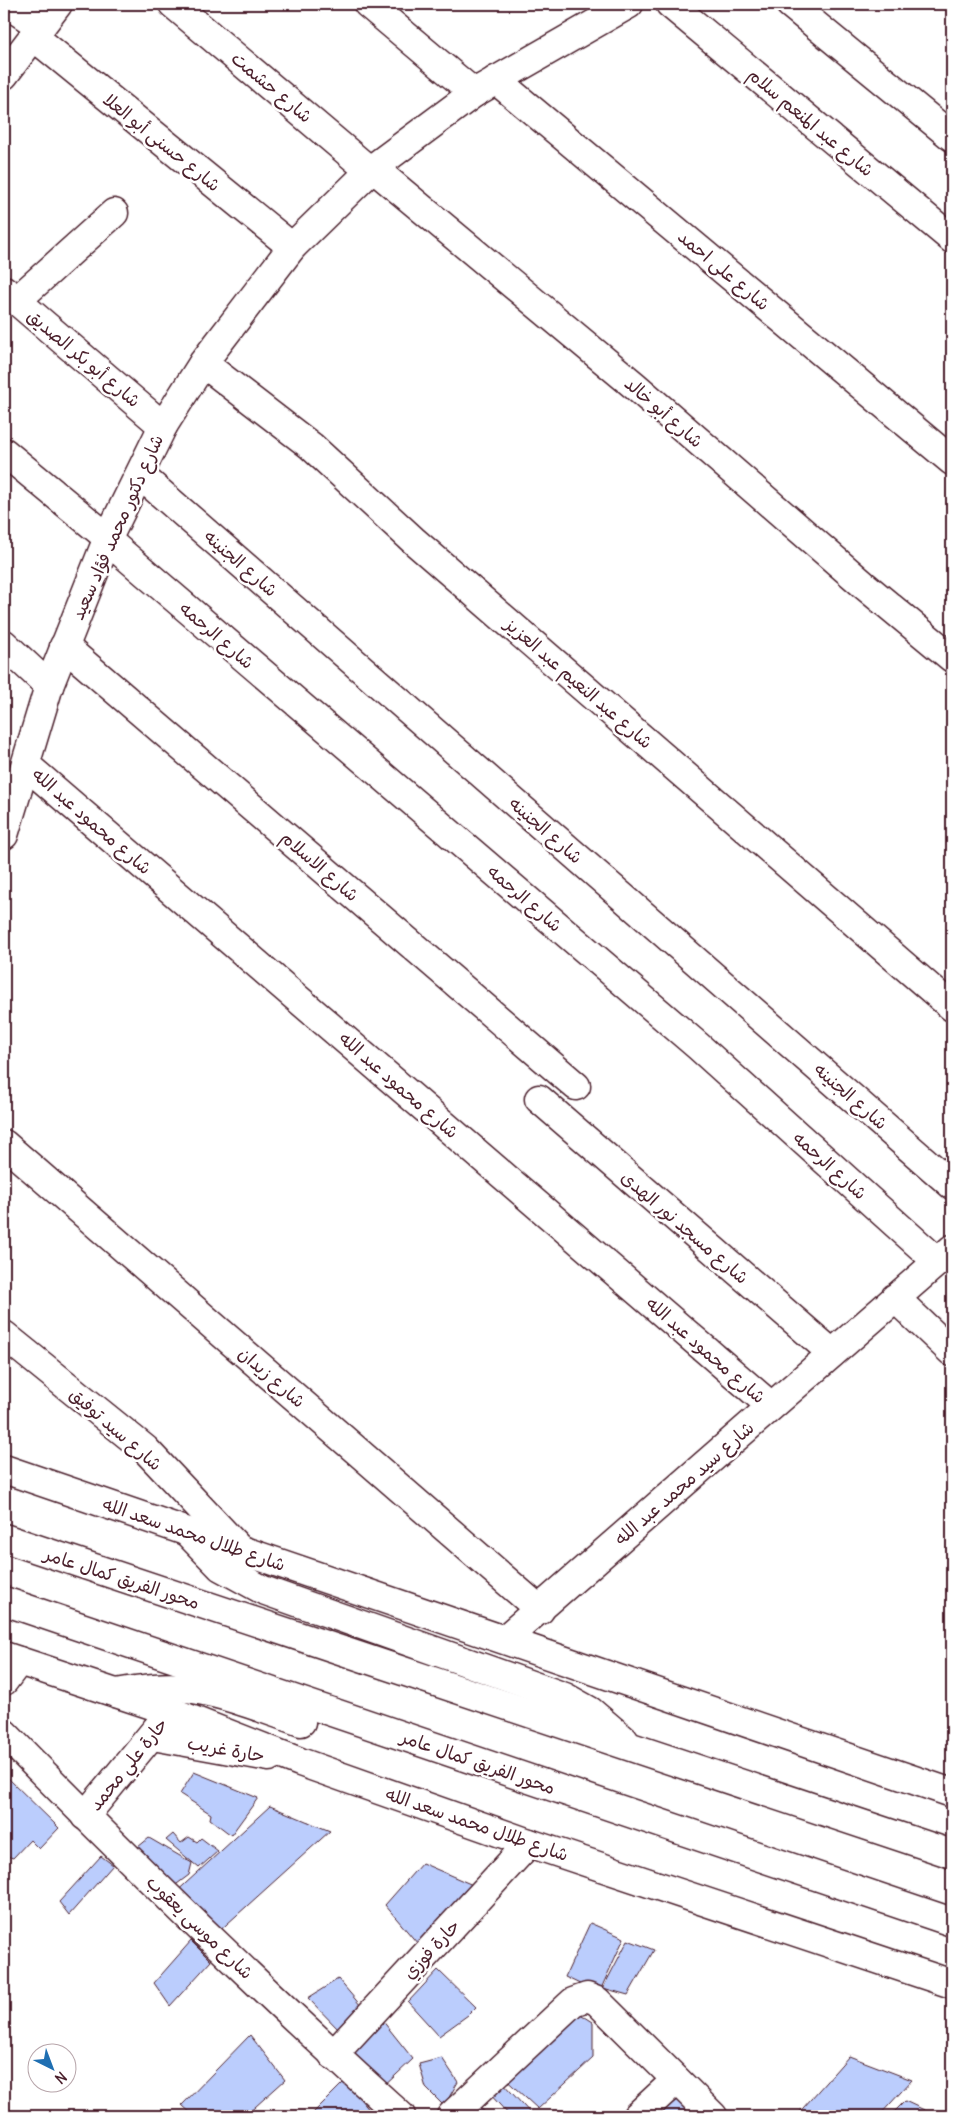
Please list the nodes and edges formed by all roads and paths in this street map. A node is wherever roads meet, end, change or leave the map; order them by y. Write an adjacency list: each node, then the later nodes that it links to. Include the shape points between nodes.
1 (7, 4): 8 (main road, شارع حسنى أبو العلا)
2 (58, 4): 8 (main road)
3 (173, 4): 12 (main road, شارع حشمت)
4 (368, 4): 10 (main road, شارع على احمد)
5 (670, 4): 14 (main road, شارع عبد المنعم سلام)
6 (790, 4): 11 (main road)
7 (623, 5): 10 (main road, شارع دكتور محمد فؤاد سعيد)
8 (36, 31): 9 (main road); 15 (main road, شارع حسنى أبو العلا)
9 (4, 75)
10 (485, 87): 12 (main road, شارع دكتور محمد فؤاد سعيد); 20 (main road, شارع على احمد)
11 (952, 137)
12 (372, 170): 15 (main road, شارع دكتور محمد فؤاد سعيد); 25 (main road, شارع أبو خالد, via 635,386 864,586)
13 (114, 214): 16 (main road)
14 (952, 239)
15 (292, 247): 17 (main road, شارع دكتور محمد فؤاد سعيد)
16 (10, 296): 18 (main road, شارع أبو بكر الصديق)
17 (203, 363): 18 (main road, شارع دكتور محمد فؤاد سعيد); 29 (main road, شارع عبد النعيم عبد العزيز, via 311,446 413,540)
18 (163, 426): 21 (main road, شارع دكتور محمد فؤاد سعيد)
19 (4, 452): 22 (main road, شارع الرحمه)
20 (952, 461)
21 (140, 475): 22 (main road, شارع دكتور محمد فؤاد سعيد); 33 (main road, شارع الجنينه)
22 (108, 539): 24 (main road, شارع دكتور محمد فؤاد سعيد); 34 (main road, شارع الرحمه)
23 (4, 644): 26 (main road)
24 (64, 646): 26 (main road, شارع دكتور محمد فؤاد سعيد); 30 (main road, شارع الاسلام)
25 (952, 658)
26 (49, 686): 27 (main road, شارع دكتور محمد فؤاد سعيد)
27 (26, 765): 28 (main road, شارع دكتور محمد فؤاد سعيد); 39 (main road, شارع محمود عبد الله)
28 (4, 835)
29 (952, 1007)
30 (576, 1086)
31 (539, 1099): 38 (main road, شارع مسجد نور الهدى)
32 (4, 1144): 45 (main road, شارع زيدان)
33 (952, 1184)
34 (945, 1255): 35 (main road, شارع سيد محمد عبد الله)
35 (895, 1298): 37 (main road); 38 (main road, شارع سيد محمد عبد الله)
36 (4, 1335): 43 (main road, شارع سيد توفيق, via 145,1449)
37 (952, 1352)
38 (832, 1353): 39 (main road, شارع سيد محمد عبد الله)
39 (771, 1406): 45 (main road, شارع سيد محمد عبد الله)
40 (4, 1469): 41 (main road, شارع طلال محمد سعد الله)
41 (187, 1532): 43 (main road, شارع طلال محمد سعد الله); 52 (main road, via 221,1567 263,1590 565,1697 597,1716)
42 (4, 1538): 52 (main road, محور الفريق كمال عامر)
43 (242, 1552): 46 (main road, شارع طلال محمد سعد الله)
44 (4, 1601): 55 (main road, محور الفريق كمال عامر)
45 (540, 1610): 46 (main road, شارع سيد محمد عبد الله)
46 (505, 1639): 54 (main road, شارع طلال محمد سعد الله)
47 (9, 1666): 48 (main road, شارع طلال محمد سعد الله)
48 (116, 1693): 49 (main road, شارع طلال محمد سعد الله); 55 (main road, via 166,1688 217,1694 531,1796)
49 (170, 1711): 51 (main road, حارة علي محمد); 53 (main road, شارع طلال محمد سعد الله)
50 (4, 1733): 56 (main road, شارع موسى يعقوب)
51 (153, 1736): 53 (main road, حارة غريب); 56 (main road, حارة علي محمد)
52 (632, 1748): 58 (main road, محور الفريق كمال عامر)
53 (300, 1762): 57 (main road, شارع طلال محمد سعد الله)
54 (952, 1793)
55 (598, 1803): 59 (main road, محور الفريق كمال عامر)
56 (85, 1816): 61 (main road, شارع موسى يعقوب)
57 (529, 1843): 60 (main road, شارع طلال محمد سعد الله); 61 (main road, حارة فوزي)
58 (952, 1854)
59 (952, 1922)
60 (952, 1984)
61 (333, 2055): 63 (main road, شارع موسى يعقوب)
62 (676, 2080): 64 (main road, via 597,2001 582,1997); 65 (main road); 66 (main road)
63 (401, 2116)
64 (451, 2116)
65 (637, 2116)
66 (713, 2116)

